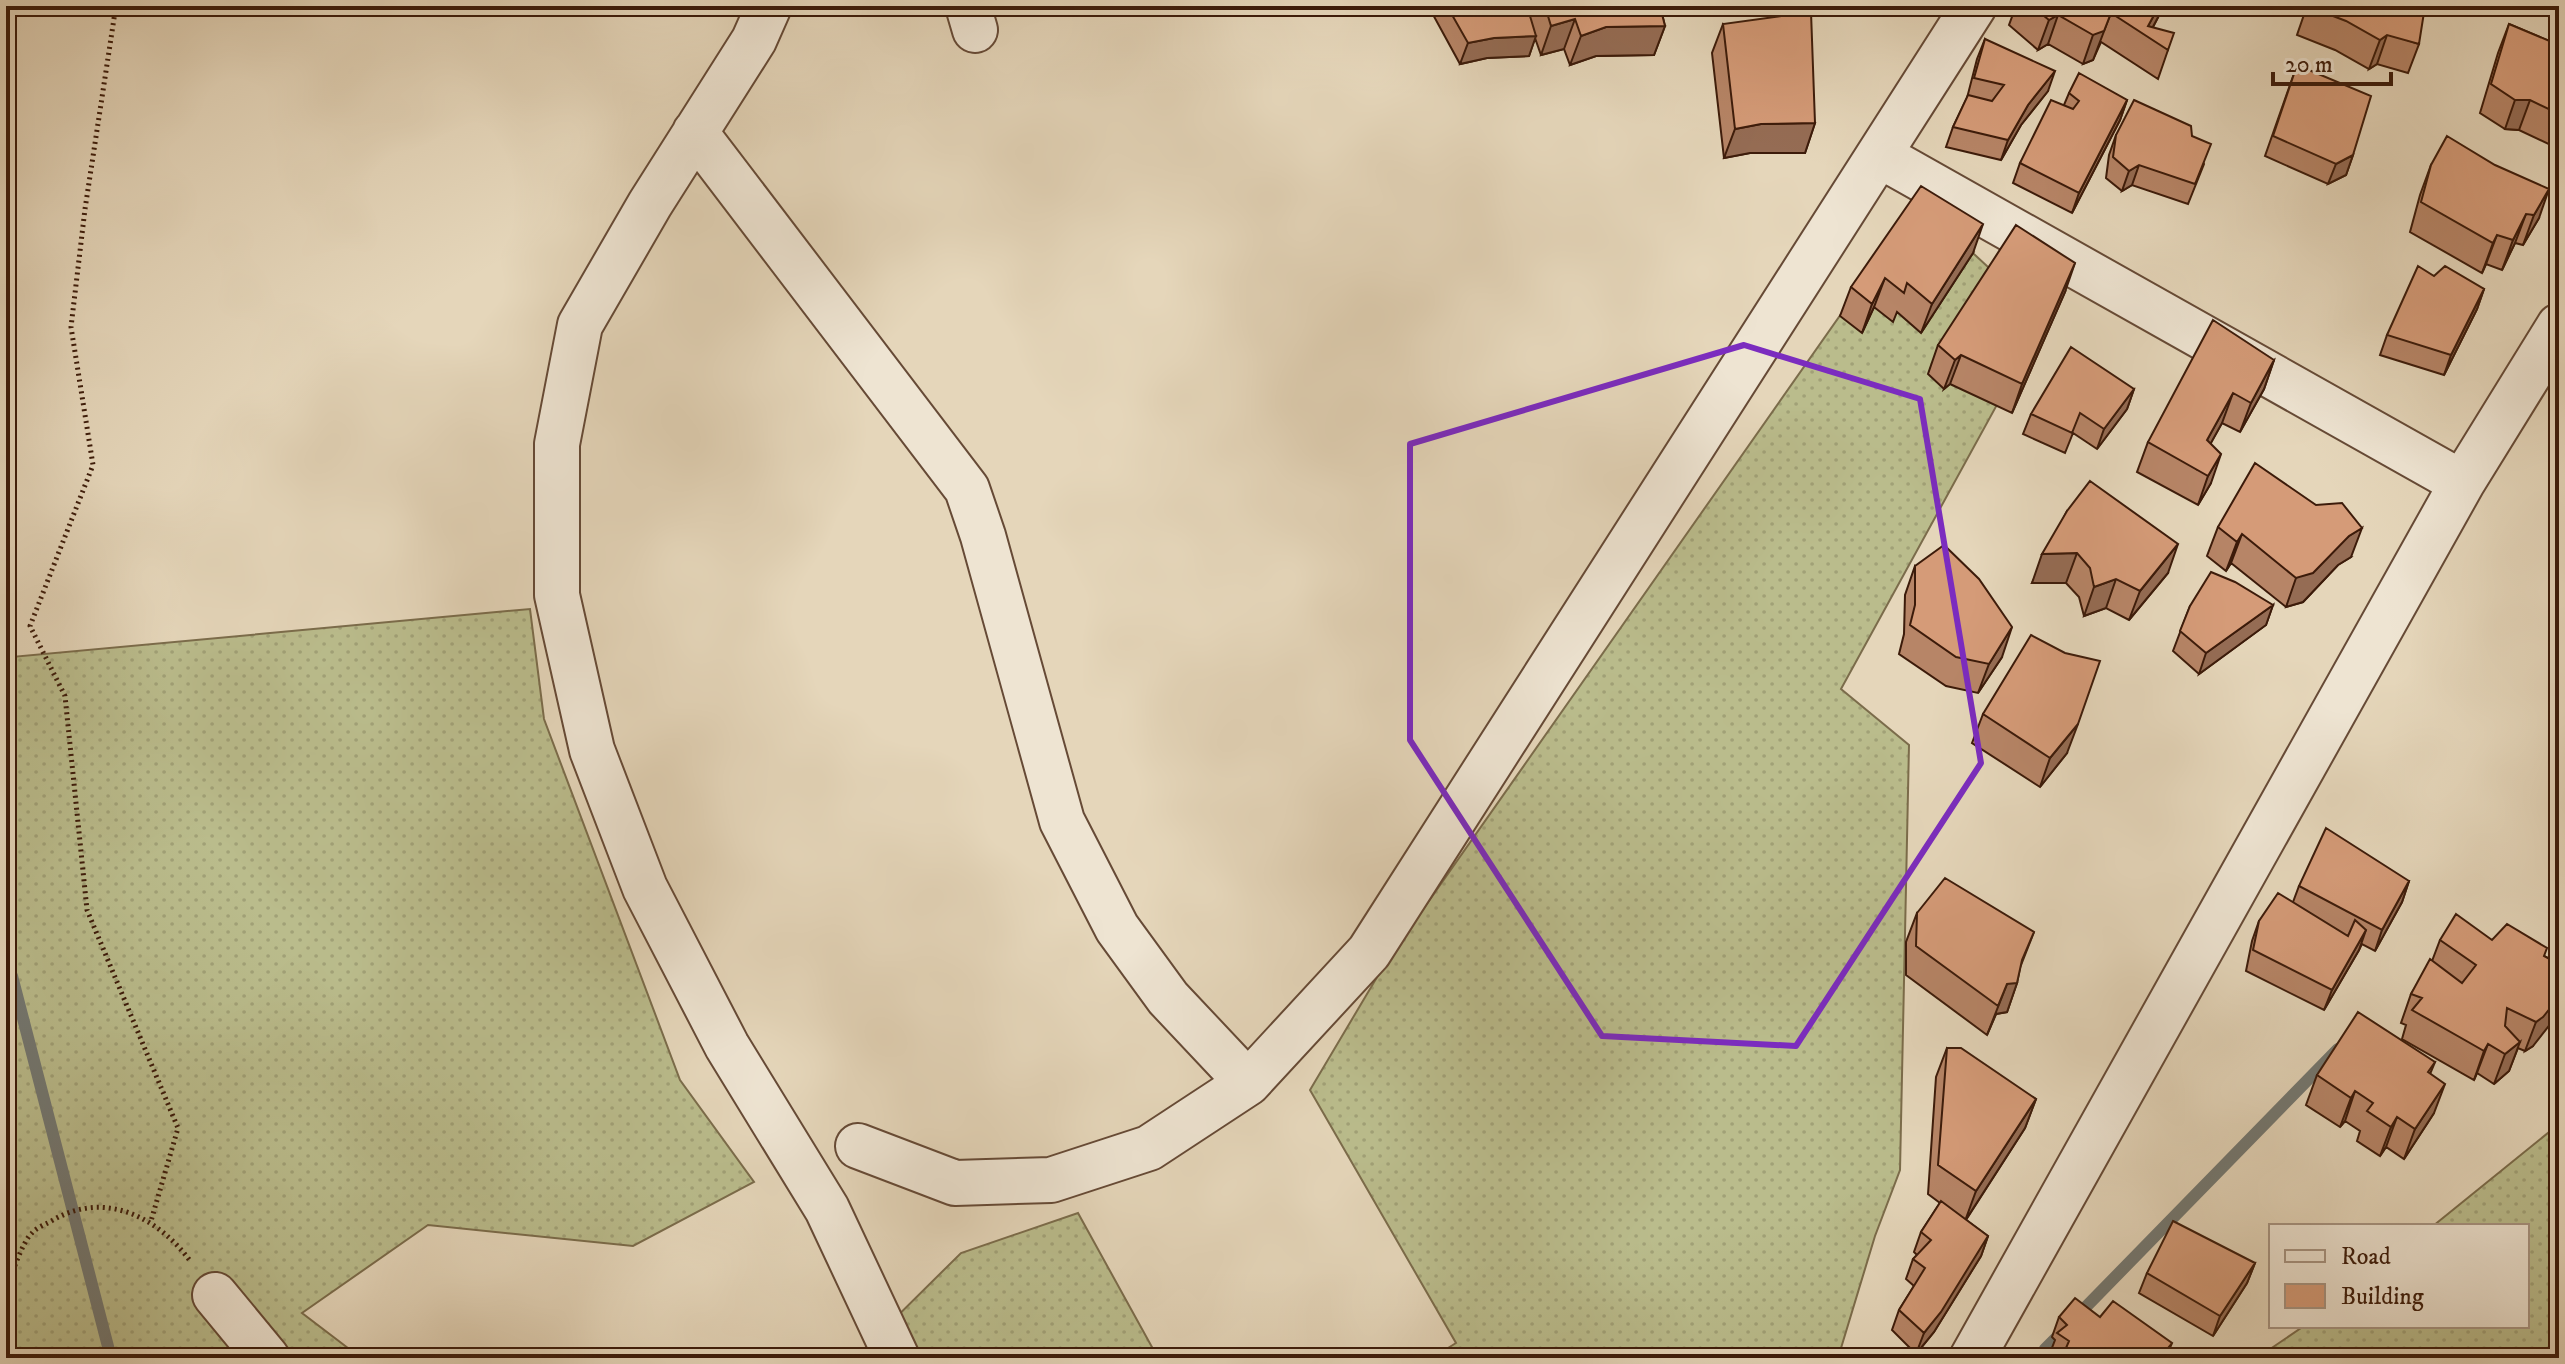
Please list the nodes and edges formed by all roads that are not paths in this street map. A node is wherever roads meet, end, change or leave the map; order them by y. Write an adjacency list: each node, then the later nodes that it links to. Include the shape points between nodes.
1 (769, 6): 3 (street, via 754,40)
2 (1974, 6): 4 (street)
3 (695, 132): 7 (street, via 967,489 1062,821 1117,928 1168,998); 11 (street, via 580,325 557,444 557,595 592,750 645,888 727,1046 827,1209)
4 (1879, 155): 6 (street); 7 (street, via 1369,952)
5 (2559, 326): 6 (street)
6 (2462, 483): 12 (street)
7 (1248, 1083): 8 (street, via 1149,1148 1051,1180 955,1183)
8 (858, 1146)
9 (215, 1295): 10 (street)
10 (267, 1358)
11 (897, 1358)
12 (1972, 1358)

